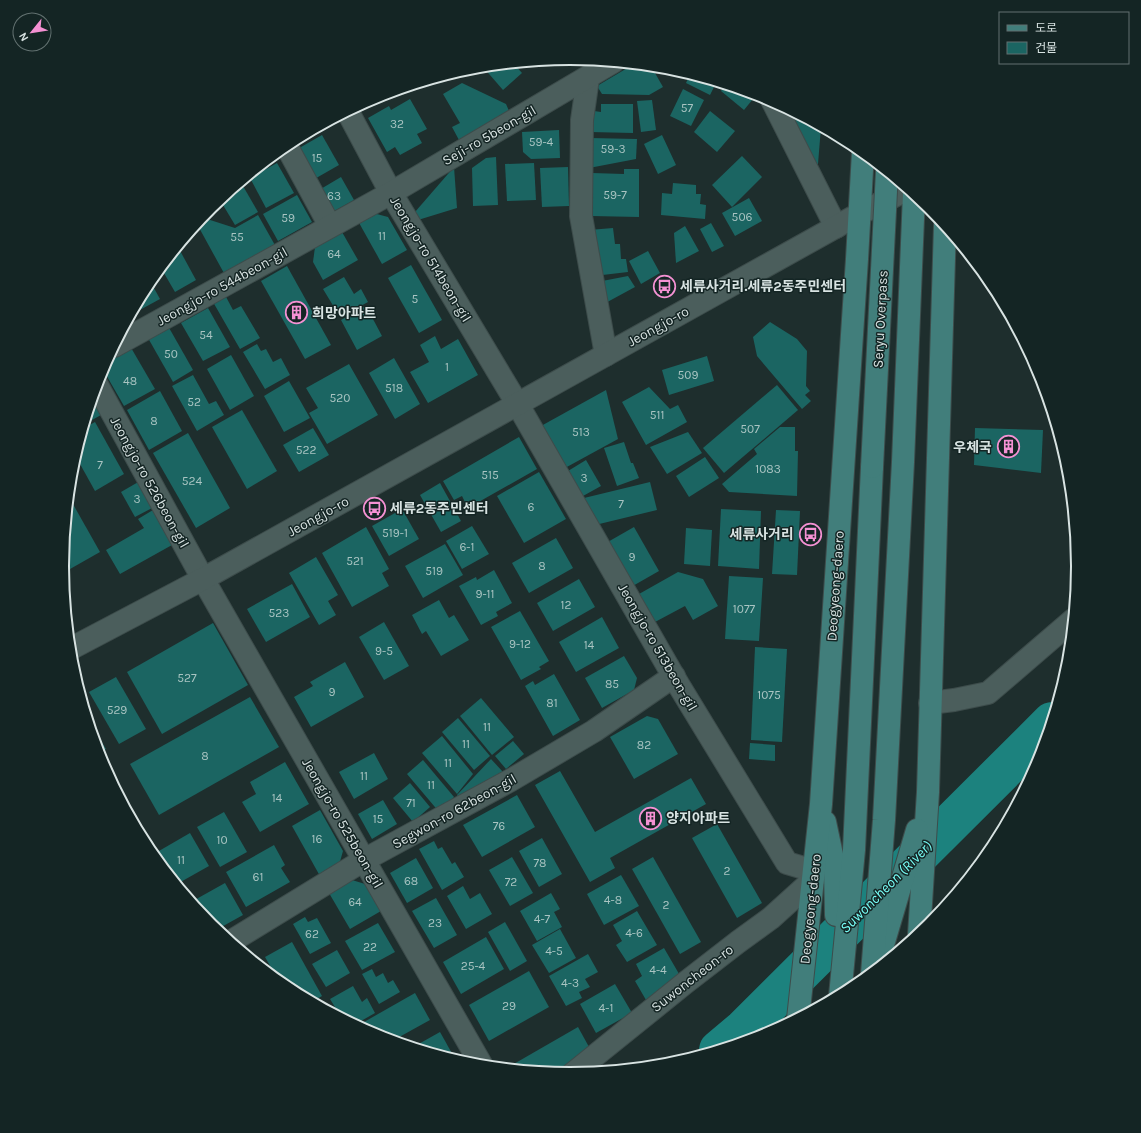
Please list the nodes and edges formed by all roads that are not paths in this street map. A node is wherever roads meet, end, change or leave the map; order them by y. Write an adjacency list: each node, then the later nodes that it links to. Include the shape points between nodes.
1 (606, 66): 2 (street, Seji-ro 5beon-gil)
2 (588, 78): 9 (street, Seji-ro 5beon-gil); 16 (street, via 582,120 581,216)
3 (777, 110): 13 (street)
4 (350, 116): 9 (street, Jeongjo-ro 514beon-gil)
5 (290, 152): 12 (street)
6 (863, 160): 11 (main road, Deogyeong-daero)
7 (887, 178): 31 (main road, Seryu Overpass, bridge, via 854,850)
8 (903, 191): 11 (street, Jeongjo-ro)
9 (391, 193): 12 (street, Jeongjo-ro 544beon-gil); 18 (street, Jeongjo-ro 514beon-gil)
10 (914, 201): 30 (main road, Seryu Overpass, via 884,820)
11 (859, 214): 13 (street, Jeongjo-ro); 26 (main road, Deogyeong-daero)
12 (330, 226): 15 (street, Jeongjo-ro 544beon-gil)
13 (836, 227): 16 (street, Jeongjo-ro)
14 (945, 233): 23 (main road)
15 (123, 341)
16 (606, 355): 18 (street, Jeongjo-ro)
17 (101, 392): 19 (street, Jeongjo-ro 526beon-gil)
18 (518, 405): 19 (street, Jeongjo-ro); 22 (street, Jeongjo-ro 513beon-gil)
19 (203, 579): 21 (street, Jeongjo-ro); 25 (street, Jeongjo-ro 525beon-gil)
20 (1069, 623): 23 (street, via 988,693)
21 (76, 646)
22 (674, 676): 25 (street, Segwon-ro 62beon-gil, via 581,739); 26 (street, Jeongjo-ro 513beon-gil, via 787,863)
23 (930, 703): 24 (main road)
24 (928, 792): 27 (main road); 29 (main road)
25 (364, 860): 28 (street, Segwon-ro 62beon-gil); 34 (street, Jeongjo-ro 525beon-gil)
26 (818, 878): 32 (main road); 33 (main road, Deogyeong-daero); 35 (street, Suwoncheon-ro)
27 (920, 926)
28 (235, 939)
29 (877, 963)
30 (873, 966)
31 (841, 988)
32 (836, 991)
33 (799, 1012)
34 (478, 1059)
35 (580, 1068)

